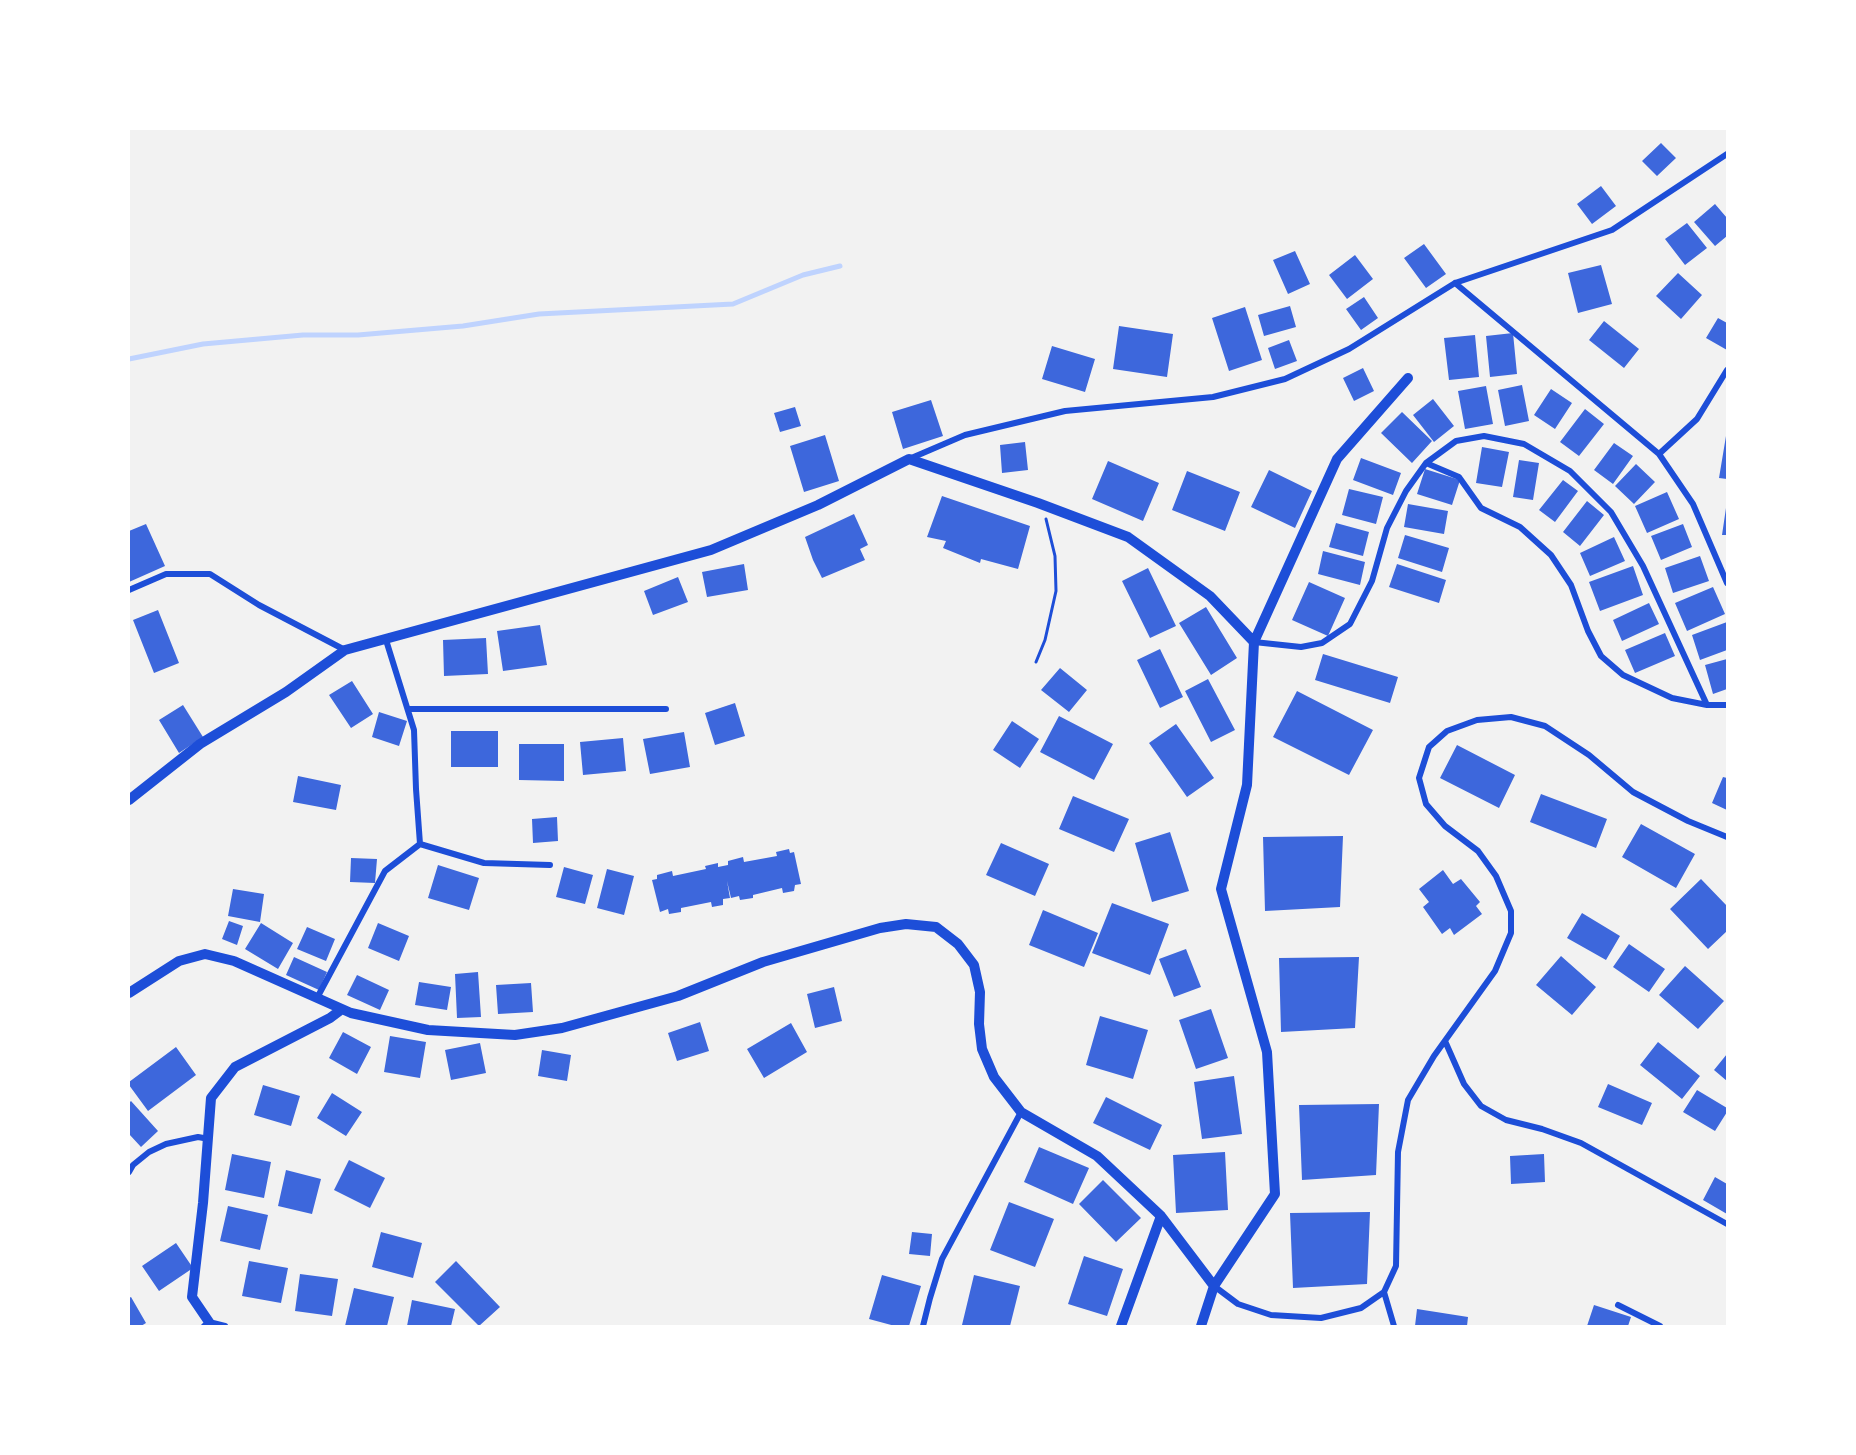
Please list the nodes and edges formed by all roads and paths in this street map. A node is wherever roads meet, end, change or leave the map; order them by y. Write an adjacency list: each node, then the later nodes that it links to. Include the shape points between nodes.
1 (1727, 154): 2 (street, via 1612,230)
2 (1455, 283): 5 (street); 6 (street, via 1349,349 1286,380 1213,397 1065,411 965,435)
3 (1727, 370): 5 (street, via 1697,419)
4 (1408, 378): 12 (street, via 1337,459)
5 (1659, 454): 9 (street, via 1694,504)
6 (909, 459): 11 (street, via 818,505 711,550); 12 (street, via 1128,537 1210,597)
7 (1426, 463): 12 (street, via 1387,528 1372,581 1350,624 1322,644 1301,647); 15 (street, via 1459,477 1481,508 1520,527 1551,555 1571,585 1601,656 1623,675 1672,699); 15 (street, via 1456,441 1484,436 1524,444 1570,471 1611,512 1643,566)
8 (1045, 517): 14 (path, via 1055,556 1056,591)
9 (1727, 583)
10 (129, 590): 13 (street, via 166,574 210,574)
11 (386, 639): 13 (street); 17 (street)
12 (1254, 642): 32 (street, via 1247,785 1221,889 1267,1052 1275,1194)
13 (345, 651): 19 (street, via 200,744)
14 (1036, 662)
15 (1707, 705): 16 (street)
16 (1727, 705)
17 (408, 709): 18 (street); 21 (street, via 414,730)
18 (666, 709)
19 (129, 800)
20 (1727, 837): 26 (street, via 1633,792 1589,755 1545,726 1511,717 1478,720 1448,731 1429,747 1419,778 1426,804 1445,826 1478,851 1496,876 1511,911 1511,933 1495,971)
21 (420, 844): 22 (street, via 484,863); 24 (street, via 385,871)
22 (550, 865)
23 (129, 993): 24 (street, via 179,961 205,954 234,960)
24 (317, 998): 25 (street)
25 (342, 1009): 27 (street, via 428,1030 515,1035 562,1028 678,996 763,962 880,928 906,924 936,927 958,944 974,965 980,992 982,1049 994,1077); 28 (street, via 235,1067 211,1098)
26 (1445, 1041): 31 (street, via 1464,1084 1481,1106 1506,1120 1581,1143); 33 (street, via 1408,1100 1398,1152 1396,1266)
27 (1022, 1112): 30 (street, via 1097,1156); 37 (street, via 942,1259)
28 (209, 1139): 29 (street, via 198,1137 166,1144 149,1152); 35 (street, via 192,1297)
29 (129, 1172)
30 (1161, 1216): 32 (street); 38 (street)
31 (1727, 1224)
32 (1214, 1286): 33 (street, via 1238,1304 1270,1315 1321,1318 1361,1308); 39 (street)
33 (1384, 1292): 40 (street)
34 (1618, 1305): 41 (street)
35 (206, 1324): 36 (street)
36 (225, 1326)
37 (923, 1326)
38 (1121, 1326)
39 (1201, 1326)
40 (1394, 1326)
41 (1660, 1326)

